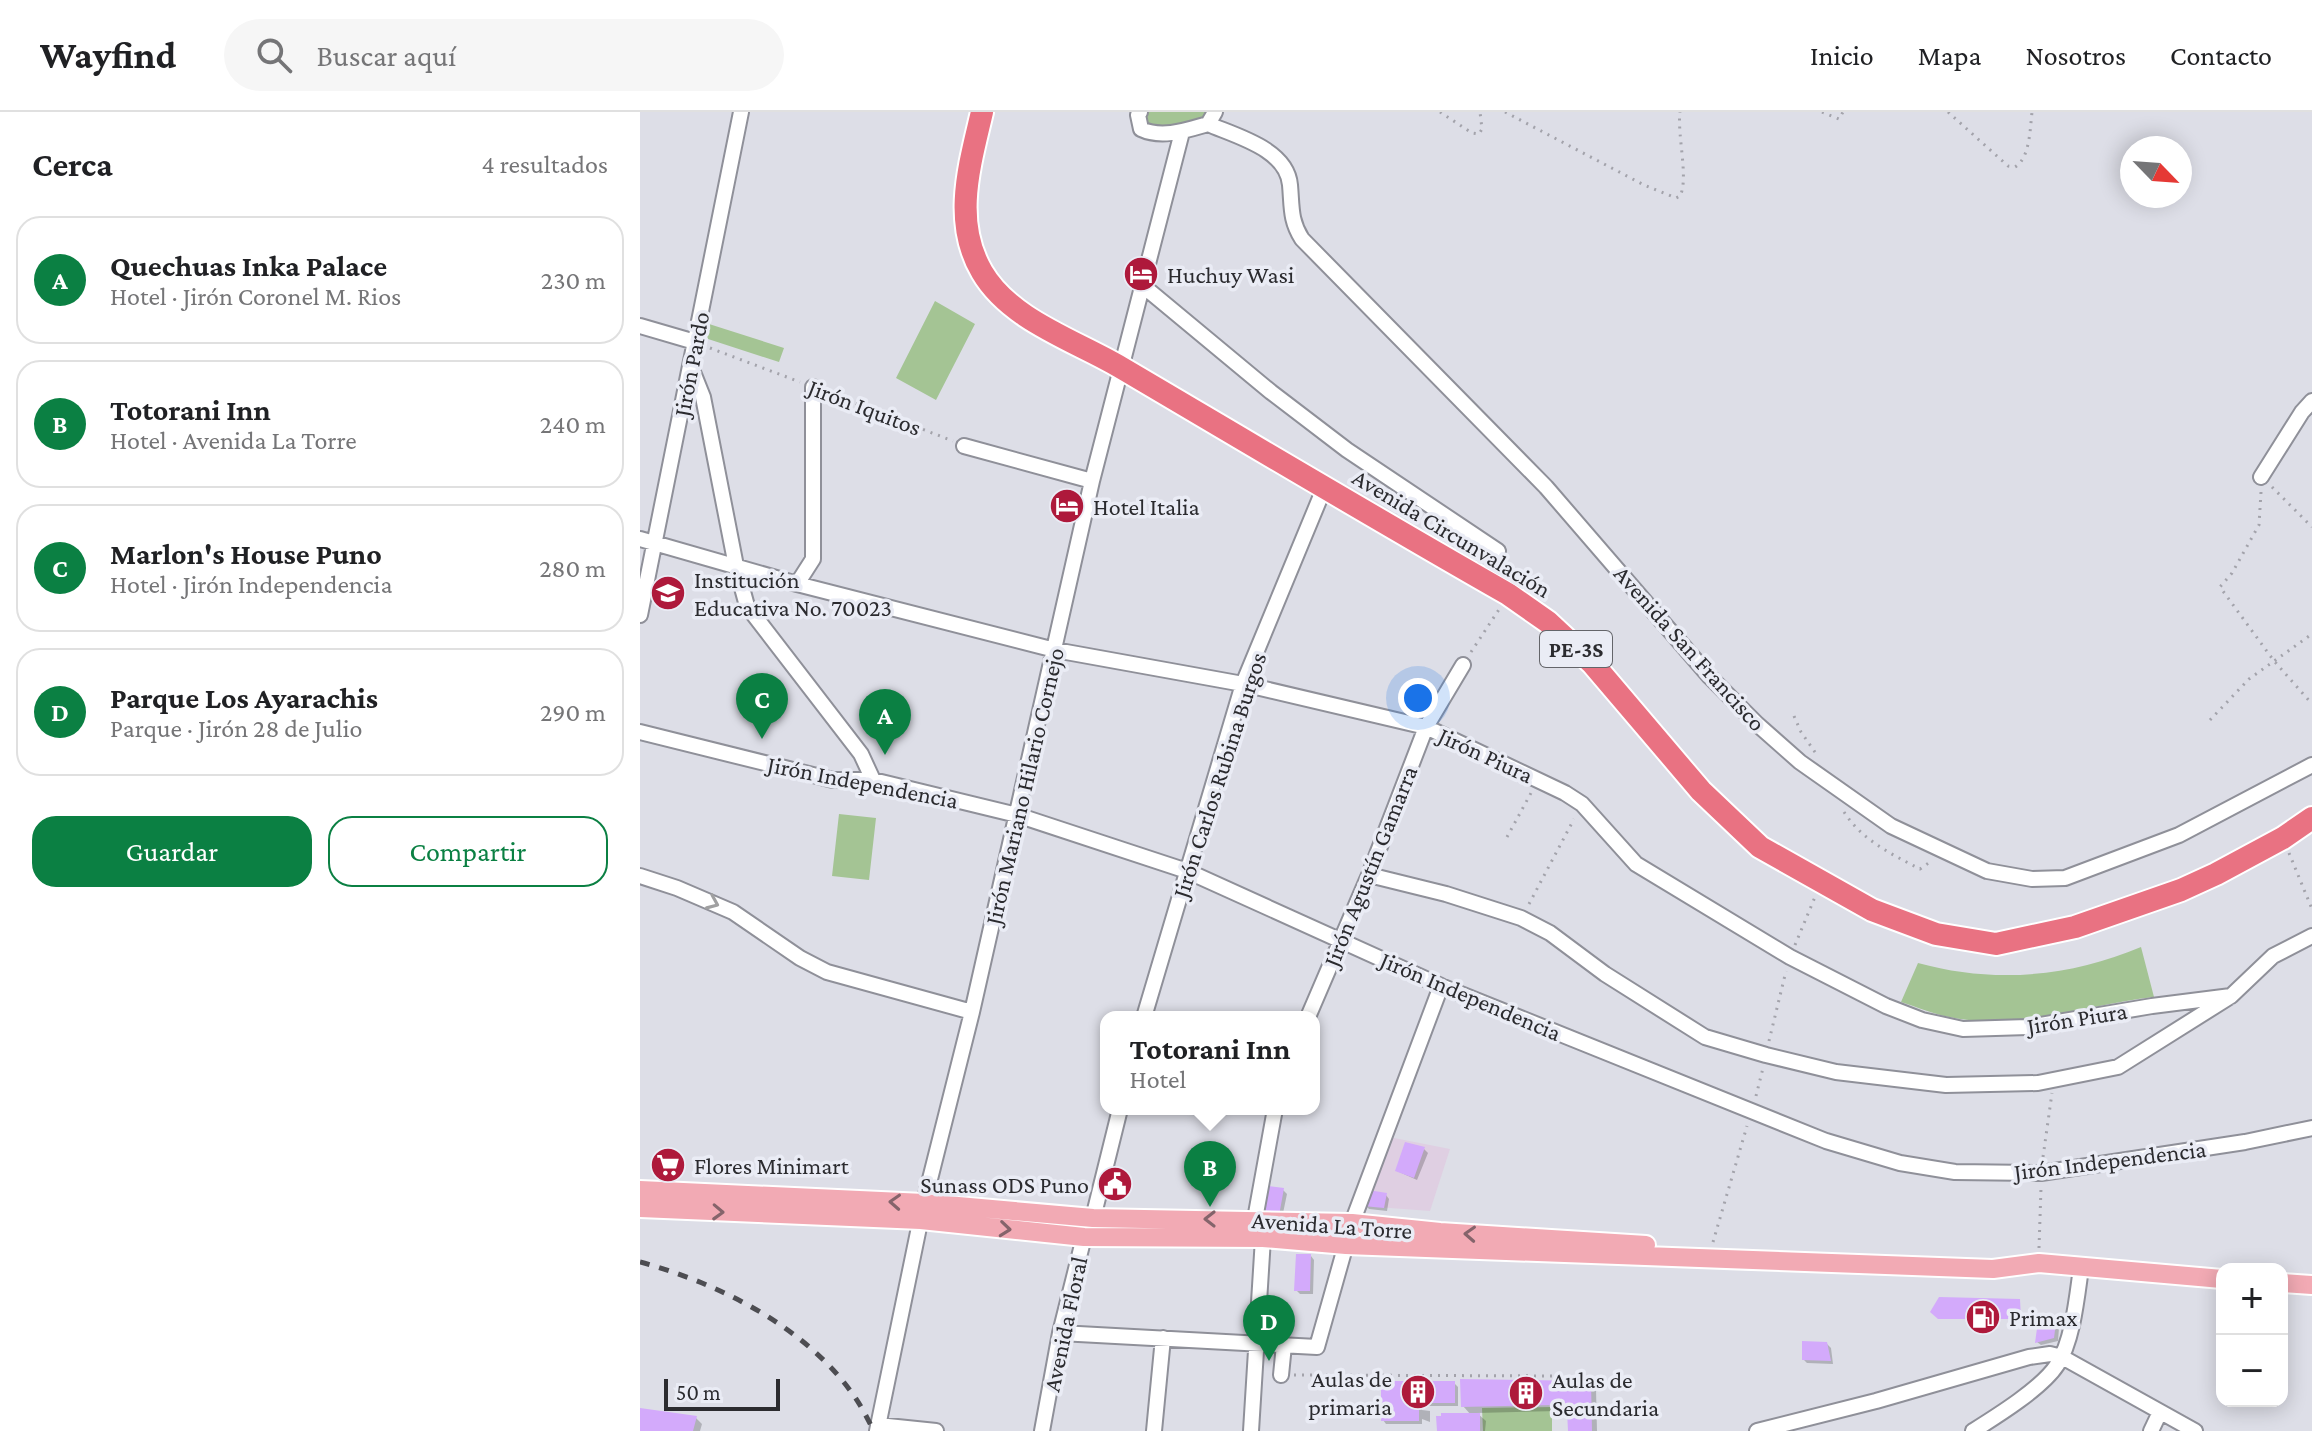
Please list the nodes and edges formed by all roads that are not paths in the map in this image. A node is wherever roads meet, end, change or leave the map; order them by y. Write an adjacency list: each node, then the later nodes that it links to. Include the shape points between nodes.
1 (741, 112): 8 (street, Jirón Pardo)
2 (982, 112): 10 (highway, Avenida Circunvalación / PE-3S, via 965,199 969,235 982,272 1026,315)
3 (1140, 112): 5 (street, via 1141,129 1151,134)
4 (1212, 118): 5 (street); 28 (street, Avenida San Francisco, via 1277,161 1288,178 1290,215 1302,239 1546,487 1729,696 1800,762 1891,826 1987,871 2065,878 2179,835)
5 (1182, 132): 6 (street, Jirón Mariano Hilario Cornejo)
6 (1142, 285): 10 (street, Jirón Mariano Hilario Cornejo); 19 (street, via 1347,450)
7 (640, 326): 8 (street)
8 (695, 342): 9 (street, Jirón Pardo)
9 (691, 367): 18 (street, Jirón Pardo); 20 (street, via 703,397)
10 (1121, 367): 15 (street, Jirón Mariano Hilario Cornejo); 16 (highway, Avenida Circunvalación / PE-3S)
11 (813, 387): 21 (street, via 813,559)
12 (2312, 401): 14 (street)
13 (964, 446): 15 (street)
14 (2261, 477)
15 (1092, 481): 23 (street, Jirón Mariano Hilario Cornejo)
16 (1325, 486): 25 (street, Jirón Carlos Rubina Burgos); 31 (highway, Avenida Circunvalación / PE-3S, via 1548,622 1593,664 1701,791 1760,847 1872,910 1936,934 1996,944 2075,927 2181,890)
17 (640, 539): 18 (street, Jirón Piura)
18 (655, 543): 20 (street, Jirón Piura); 22 (street, Jirón Pardo)
19 (1498, 551)
20 (736, 566): 21 (street, Jirón Piura); 29 (street, via 747,606 861,754)
21 (797, 584): 23 (street, Jirón Piura)
22 (640, 615)
23 (1055, 650): 25 (street, Jirón Piura); 30 (street, Jirón Mariano Hilario Cornejo)
24 (1463, 665): 26 (street, Jirón Agustín Gamarra)
25 (1243, 684): 26 (street, Jirón Piura); 32 (street, Jirón Carlos Rubina Burgos)
26 (1426, 727): 33 (street, Jirón Agustín Gamarra); 38 (street, Jirón Piura, via 1582,804 1636,864 1790,957 1922,1020 1963,1029 2028,1027)
27 (640, 732): 29 (street, Jirón Independencia, via 833,780)
28 (2312, 765)
29 (873, 780): 30 (street, Jirón Independencia)
30 (1017, 815): 32 (street, Jirón Independencia); 41 (street, Jirón Mariano Hilario Cornejo)
31 (2312, 818)
32 (1187, 871): 36 (street, Jirón Independencia); 39 (street, Jirón Carlos Rubina Burgos)
33 (1369, 875): 36 (street, Jirón Agustín Gamarra); 38 (street, via 1521,918 1705,1037 1836,1072 1988,1086 2109,1070)
34 (640, 876): 41 (street, one-way to 41, via 733,912 827,972)
35 (2312, 936): 38 (street, via 2273,956)
36 (1341, 941): 37 (street, Jirón Independencia); 40 (street, Jirón Agustín Gamarra)
37 (1441, 986): 44 (street, Jirón Independencia, via 1826,1141 1934,1169 2041,1173); 49 (street)
38 (2231, 996)
39 (1146, 1011)
40 (1311, 1011)
41 (972, 1012): 47 (street, Jirón Mariano Hilario Cornejo)
42 (1119, 1115): 48 (street)
43 (1274, 1115): 50 (street)
44 (2312, 1128)
45 (640, 1190): 47 (main road, Avenida La Torre, one-way to 45)
46 (640, 1208): 47 (main road, Avenida La Torre, one-way to 47)
47 (922, 1212): 48 (main road, Avenida La Torre); 51 (main road, Avenida La Torre, one-way to 51); 65 (street, Jirón Mariano Hilario Cornejo)
48 (1093, 1218): 50 (main road, Avenida La Torre, one-way to 48); 51 (street, Avenida Floral)
49 (1352, 1223): 50 (main road, Avenida La Torre); 52 (street); 53 (main road, Avenida La Torre, one-way to 49, via 1995,1256 1695,1248)
50 (1256, 1232): 51 (main road, Avenida La Torre); 52 (main road, Avenida La Torre); 60 (street)
51 (1084, 1237): 58 (street, Avenida Floral)
52 (1346, 1245): 53 (main road, Avenida La Torre, via 1993,1269); 61 (street, via 1317,1347)
53 (2024, 1264): 54 (main road, Avenida La Torre)
54 (2081, 1268): 55 (main road, Avenida La Torre); 62 (street)
55 (2216, 1279)
56 (2288, 1283): 57 (main road)
57 (2312, 1285)
58 (1060, 1333): 59 (street); 67 (street, Avenida Floral)
59 (1163, 1338): 60 (street); 68 (street)
60 (1256, 1344): 61 (street); 69 (street)
61 (1284, 1345): 63 (street)
62 (2062, 1357): 64 (street); 70 (street, via 2029,1357); 71 (street, via 2052,1372)
63 (1281, 1375)
64 (2160, 1412): 72 (street); 73 (street)
65 (877, 1428): 66 (street)
66 (936, 1431)
67 (1042, 1431)
68 (1154, 1431)
69 (1251, 1431)
70 (1757, 1431)
71 (1973, 1431)
72 (2151, 1431)
73 (2195, 1431)

